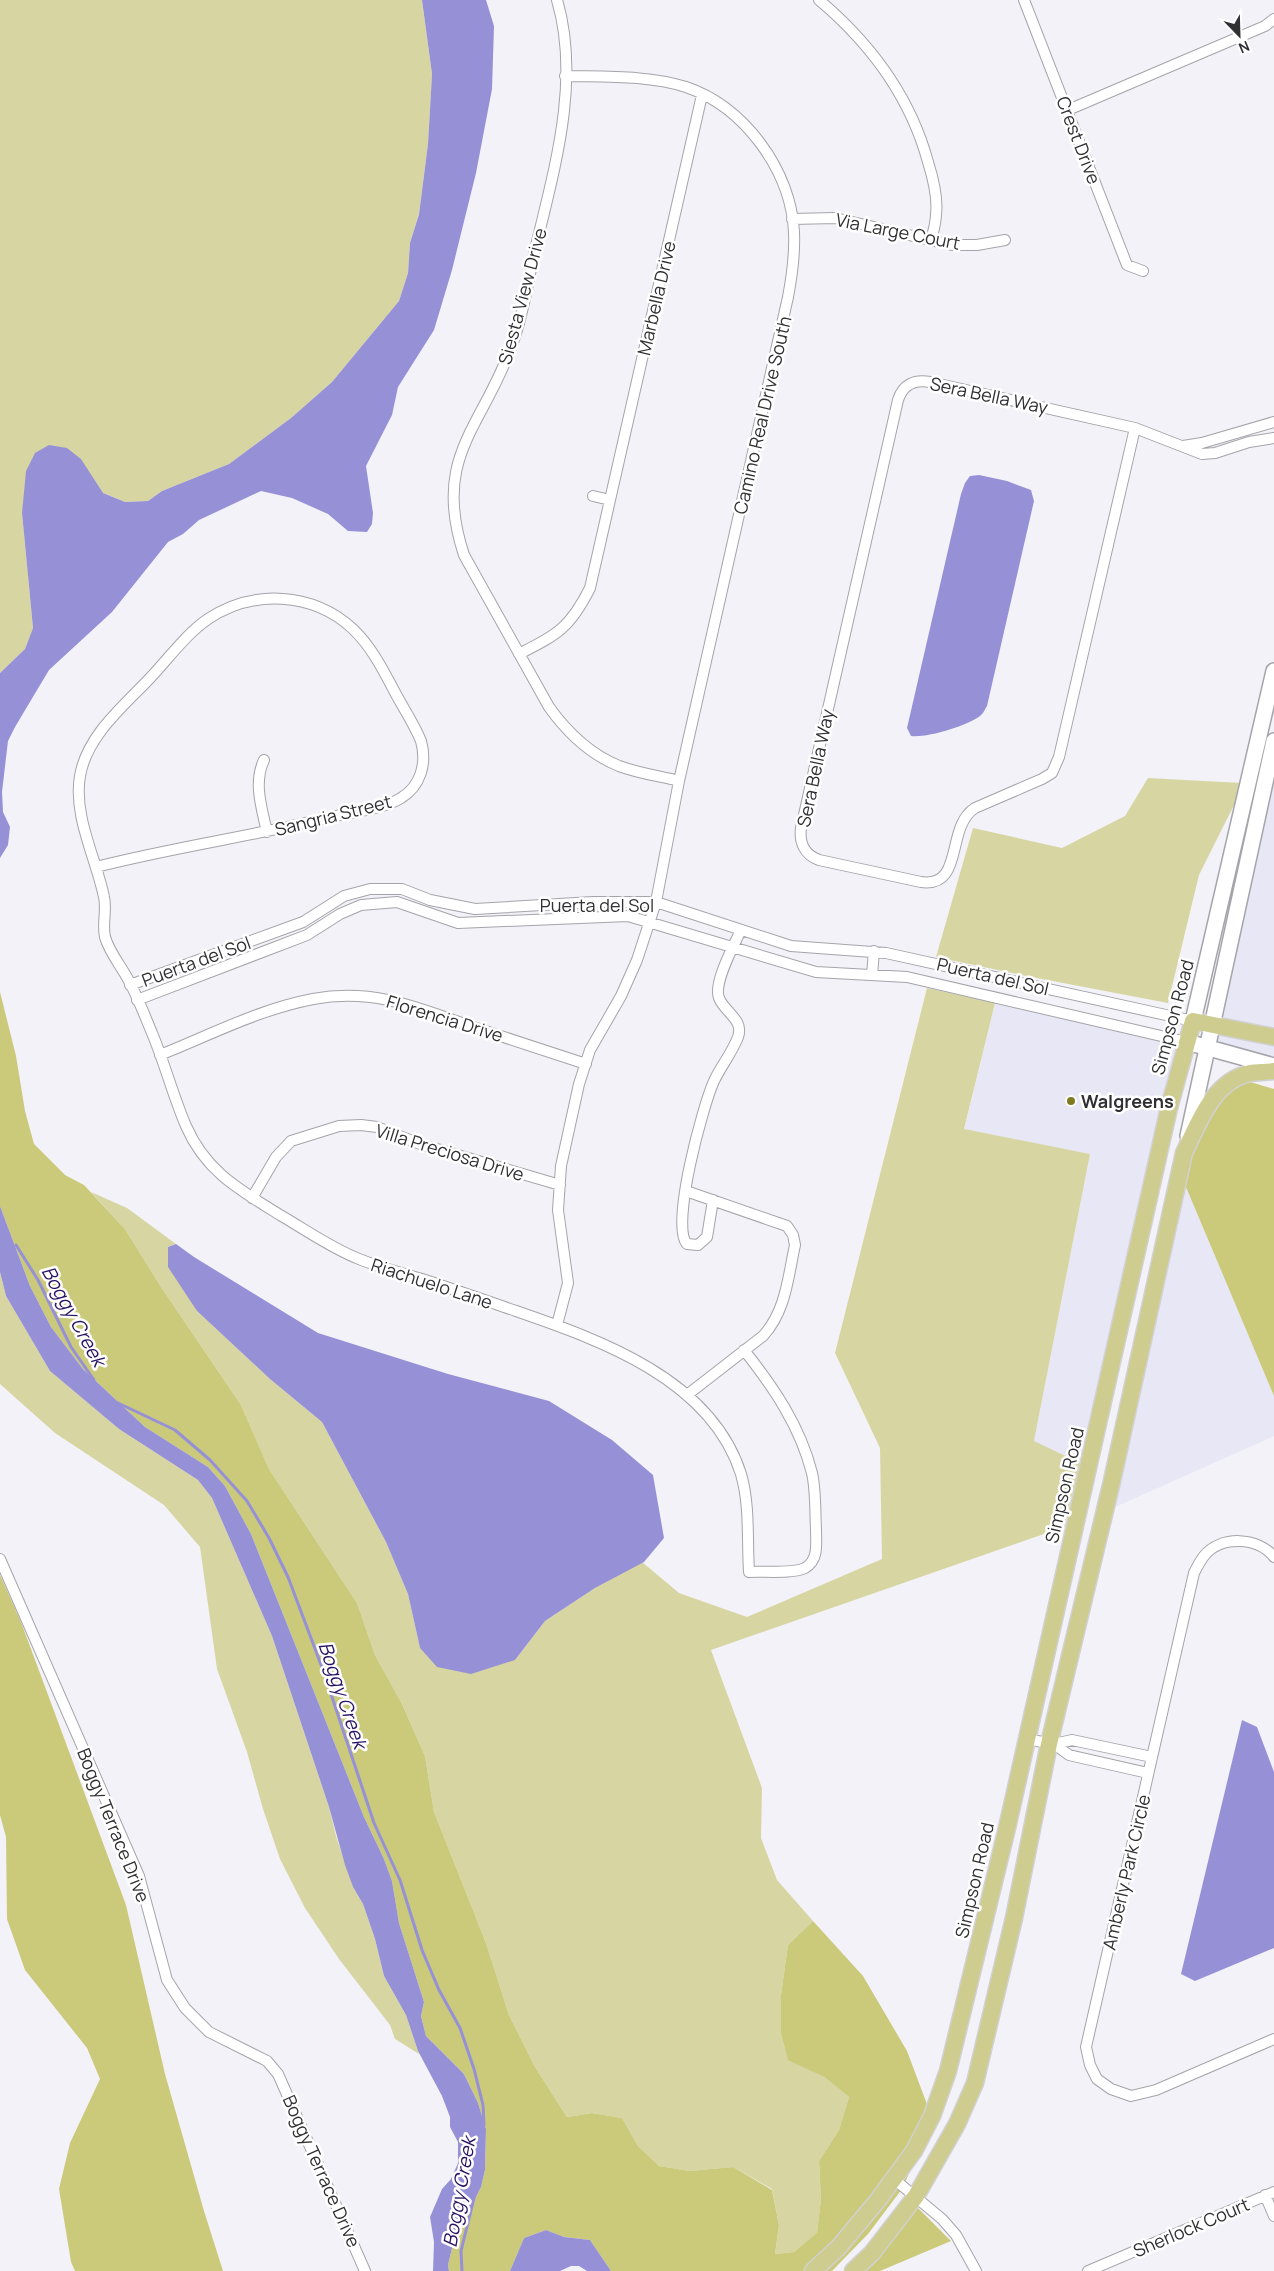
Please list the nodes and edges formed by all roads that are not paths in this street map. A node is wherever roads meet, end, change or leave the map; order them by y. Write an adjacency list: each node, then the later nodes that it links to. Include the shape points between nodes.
1 (557, 0): 5 (street, Siesta View Drive, via 564,24)
2 (819, 0): 10 (street, via 844,21 872,52 896,86 912,118 932,178 936,214)
3 (1024, 0): 7 (street, Crest Drive)
4 (1274, 19): 7 (street, via 1266,26)
5 (565, 76): 6 (street, Camino Real Drive South, via 646,78); 18 (street, Siesta View Drive, via 564,109 556,160 514,339 504,369 474,421 454,475 453,507 464,555)
6 (702, 95): 8 (street, Camino Real Drive South, via 720,104 767,151 780,175); 17 (street, Marbella Drive)
7 (1068, 110): 11 (street, Crest Drive, via 1128,265)
8 (792, 219): 10 (street, Via Large Court, via 835,218); 24 (street, Camino Real Drive South, via 794,232 788,297)
9 (1004, 240): 10 (street, Via Large Court, via 977,245)
10 (931, 241)
11 (1143, 271)
12 (1274, 422): 15 (street, Sera Bella Way, via 1202,444)
13 (1135, 428): 13 (street, Sera Bella Way, via 1059,757 1052,773 966,814 960,823 950,869 936,882 921,882 810,856 801,842 801,828 898,400 905,387 919,381 930,382); 15 (street, Sera Bella Way)
14 (1274, 438): 15 (street, Sera Bella Way, via 1249,442 1215,454 1202,454)
15 (1183, 446)
16 (594, 496): 17 (street)
17 (610, 500): 18 (street, Marbella Drive, via 590,588 578,612 552,637)
18 (519, 654): 24 (street, Siesta View Drive, via 566,730 590,750 619,766)
19 (1274, 679): 20 (main road, Simpson Road)
20 (1259, 737): 23 (main road); 36 (main road, Simpson Road)
21 (1274, 742): 23 (main road)
22 (264, 760): 25 (street, via 258,784)
23 (1270, 762): 37 (main road)
24 (679, 781): 27 (street, Camino Real Drive South)
25 (267, 832): 26 (street, Sangria Street); 26 (street, Sangria Street, via 396,801 417,782 424,762 419,735 366,642 326,610 278,598 235,605 203,622 92,743 82,767 78,794)
26 (96, 867): 32 (street, Sangria Street, via 106,904 105,939)
27 (656, 902): 28 (street, Camino Real Drive South); 29 (street, Puerta del Sol); 34 (street, Puerta del Sol, via 475,909 430,900 402,889 370,889 344,896 303,922)
28 (650, 922): 30 (street, Puerta del Sol); 35 (street, Puerta del Sol, via 628,916 458,922 397,902 361,905 307,935); 42 (street, Camino Real Drive South, via 625,987 590,1050)
29 (741, 930): 30 (street); 31 (street, Puerta del Sol, via 791,946)
30 (733, 947): 33 (street, Puerta del Sol, via 816,972); 47 (street, via 718,989 719,998 739,1023 740,1029 702,1112)
31 (874, 951): 33 (street); 36 (street, Puerta del Sol)
32 (118, 964): 34 (street, Riachuelo Lane)
33 (872, 975): 39 (street, Puerta del Sol, via 907,977)
34 (130, 985): 35 (street, Riachuelo Lane)
35 (137, 1000): 41 (street, Riachuelo Lane)
36 (1193, 1021): 37 (main road); 39 (main road, Simpson Road)
37 (1213, 1025): 38 (main road); 40 (main road)
38 (1274, 1037)
39 (1187, 1042): 40 (main road); 53 (main road, Simpson Road, via 1169,1108)
40 (1208, 1048): 43 (main road); 45 (main road)
41 (160, 1055): 42 (street, Florencia Drive, via 281,1007 314,999 350,997 382,998 421,1007); 48 (street, Riachuelo Lane, via 195,1145 213,1169)
42 (586, 1064): 46 (street, Camino Real Drive South, via 561,1166)
43 (1274, 1066)
44 (1274, 1071): 45 (main road, via 1249,1073 1231,1081 1205,1109)
45 (1184, 1152): 54 (main road, via 1112,1481)
46 (560, 1185): 48 (street, Villa Preciosa Drive, via 420,1144 377,1127 361,1125 339,1126 291,1141 276,1157); 50 (street, Camino Real Drive South, via 558,1210 568,1283)
47 (686, 1191): 49 (street); 49 (street, via 682,1232 687,1244 698,1245 707,1237)
48 (252, 1198): 50 (street, Riachuelo Lane, via 360,1260)
49 (713, 1200): 51 (street, via 788,1226 794,1235 795,1245 780,1311 774,1324)
50 (557, 1325): 52 (street, Riachuelo Lane, via 587,1335 625,1354)
51 (744, 1350): 52 (street); 52 (street, Riachuelo Lane, via 772,1386 791,1418 812,1474 816,1550 814,1559 806,1567 748,1572 746,1500 740,1473 728,1446)
52 (687, 1396)
53 (1093, 1449): 54 (main road, via 1103,1460 1107,1479 1096,1521); 57 (main road, Simpson Road)
54 (1094, 1548): 58 (main road)
55 (1274, 1557): 59 (street, Amberly Park Circle, via 1254,1544 1234,1541 1217,1545 1205,1555 1194,1573)
56 (0, 1559): 66 (street, Boggy Terrace Drive, via 139,1876 167,1980 185,2008 209,2032 267,2061 278,2074)
57 (1026, 1739): 58 (street); 62 (main road, Simpson Road, via 948,2071 923,2134)
58 (1052, 1744): 59 (street, via 1072,1740); 60 (street, via 1069,1755); 64 (main road, via 975,2083 957,2124)
59 (1152, 1757): 60 (street, Amberly Park Circle)
60 (1148, 1773): 61 (street, Amberly Park Circle, via 1086,2046 1090,2065 1097,2079 1111,2089 1131,2096 1156,2090)
61 (1274, 2039)
62 (894, 2180): 64 (street); 67 (main road, Simpson Road, via 838,2248)
63 (1270, 2194): 65 (street); 70 (street, Sherlock Court)
64 (916, 2196): 68 (main road, via 872,2253); 69 (street, via 956,2235)
65 (1274, 2216)
66 (365, 2271)
67 (813, 2271)
68 (853, 2271)
69 (976, 2271)
70 (1088, 2271)

